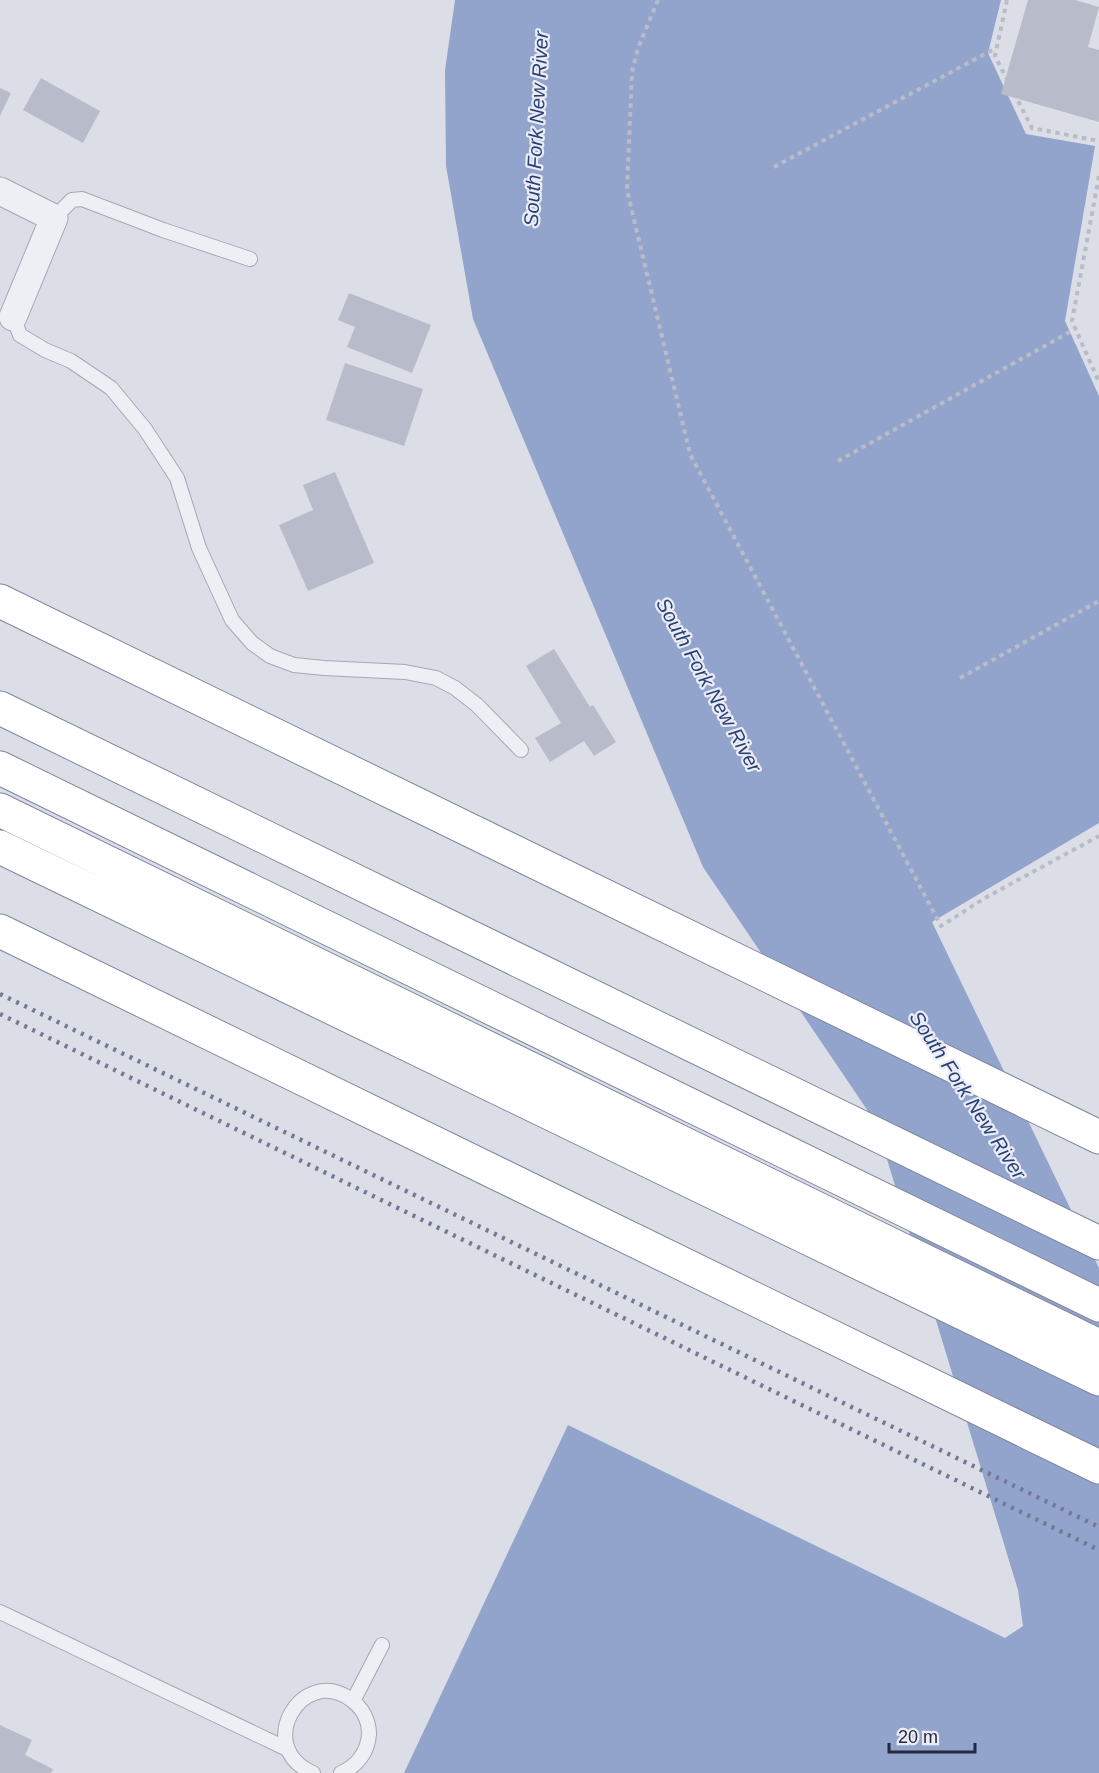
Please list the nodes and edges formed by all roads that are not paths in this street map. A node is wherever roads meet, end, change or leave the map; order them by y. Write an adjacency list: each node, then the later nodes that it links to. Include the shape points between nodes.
1 (0, 191): 2 (street)
2 (54, 218): 3 (lane, via 72,200 82,199); 4 (street)
3 (250, 259)
4 (13, 317): 7 (lane, via 20,335 71,361 111,388 145,429 177,478 198,548 232,620 252,643 270,656 294,664 436,678 477,705)
5 (0, 601): 12 (highway)
6 (0, 708): 13 (highway)
7 (521, 750)
8 (0, 768): 14 (highway)
9 (0, 810): 15 (highway)
10 (0, 847): 16 (highway)
11 (0, 931): 17 (highway)
12 (1099, 1137)
13 (1099, 1243)
14 (1099, 1305)
15 (1099, 1346)
16 (1099, 1379)
17 (1099, 1467)
18 (0, 1612): 21 (lane)
19 (382, 1645): 20 (lane)
20 (353, 1701): 21 (lane, via 331,1692 316,1692 303,1699 286,1721); 23 (lane, via 364,1714 369,1742 355,1765)
21 (287, 1749): 22 (lane, via 294,1760)
22 (313, 1773)
23 (341, 1773)

